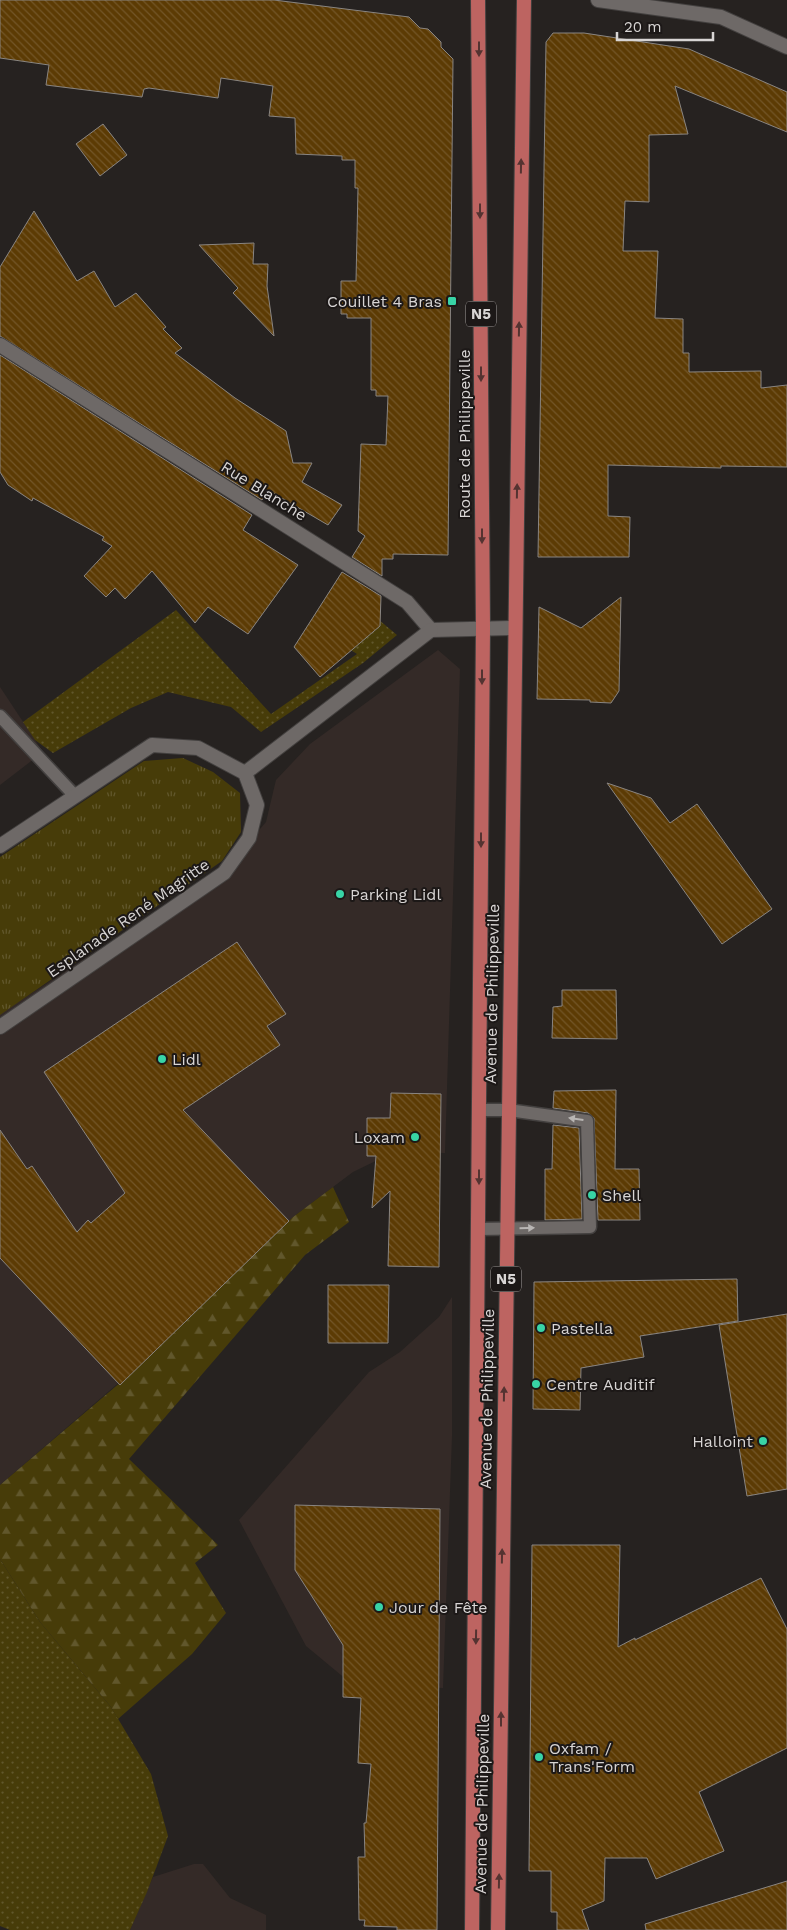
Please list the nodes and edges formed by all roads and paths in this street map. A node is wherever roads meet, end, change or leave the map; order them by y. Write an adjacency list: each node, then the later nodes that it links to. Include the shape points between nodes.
1 (478, 0): 6 (main road, Route de Philippeville / N5, one-way to 6)
2 (524, 0): 7 (main road, N5, one-way to 2)
3 (598, 0): 4 (street, via 721,17)
4 (787, 46)
5 (0, 345): 8 (street, Rue Blanche, via 407,602)
6 (483, 628): 7 (street); 8 (street); 14 (main road, Avenue de Philippeville / N5, one-way to 14)
7 (515, 628): 15 (main road, Avenue de Philippeville / N5)
8 (431, 630): 10 (street)
9 (0, 716): 11 (lane)
10 (246, 773): 11 (street, via 198,748 152,746); 13 (street, Esplanade René Magritte, via 257,805 249,838 224,873)
11 (75, 796): 12 (street)
12 (0, 846)
13 (0, 1027)
14 (479, 1110): 15 (lane); 16 (main road, Avenue de Philippeville / N5, one-way to 16)
15 (508, 1110): 17 (main road, Avenue de Philippeville / N5); 17 (lane, one-way to 15, via 590,1227 587,1121)
16 (479, 1229): 17 (lane); 18 (main road, Avenue de Philippeville / N5, one-way to 18)
17 (506, 1229): 19 (main road, Avenue de Philippeville / N5, one-way to 17)
18 (472, 1930)
19 (498, 1930)

